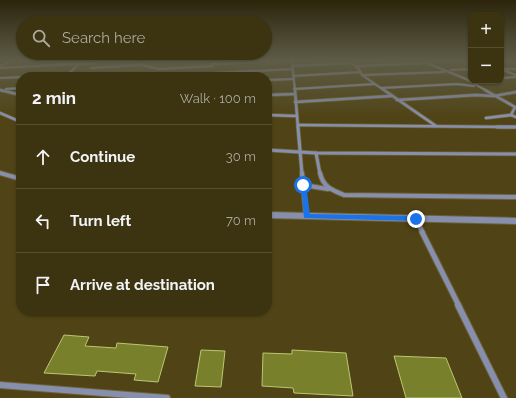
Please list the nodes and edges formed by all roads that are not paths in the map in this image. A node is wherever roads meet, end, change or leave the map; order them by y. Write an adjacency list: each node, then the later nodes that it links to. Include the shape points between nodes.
1 (293, 80): 6 (street)
2 (369, 80): 4 (street)
3 (467, 80): 5 (street)
4 (375, 84): 6 (street); 7 (street)
5 (476, 86): 7 (street, via 457,84); 15 (street)
6 (294, 88): 12 (street)
7 (381, 88): 14 (street)
8 (16, 89): 9 (street)
9 (2, 90): 11 (street)
10 (516, 92): 15 (street)
11 (16, 94)
12 (295, 94): 13 (street); 17 (street)
13 (272, 95)
14 (391, 96): 16 (street); 17 (street)
15 (494, 96): 16 (street); 20 (street, via 515,107)
16 (397, 100): 26 (street)
17 (295, 102): 21 (street)
18 (0, 113): 24 (street)
19 (272, 115): 21 (street)
20 (511, 115): 22 (street); 23 (street)
21 (297, 116): 25 (street)
22 (516, 117)
23 (486, 118)
24 (16, 120)
25 (298, 125): 26 (street); 29 (street)
26 (436, 126): 27 (street)
27 (516, 127)
28 (272, 150): 29 (street)
29 (300, 151): 30 (street); 34 (street)
30 (316, 153): 31 (street); 35 (street, via 322,182)
31 (516, 154)
32 (0, 173): 33 (street)
33 (16, 178)
34 (303, 185): 35 (street); 38 (street)
35 (329, 189): 36 (street, via 344,195)
36 (516, 198)
37 (272, 215): 38 (street)
38 (306, 216): 39 (street)
39 (416, 219): 40 (street); 43 (street)
40 (516, 221)
41 (0, 385): 42 (street)
42 (167, 398)
43 (504, 398)

